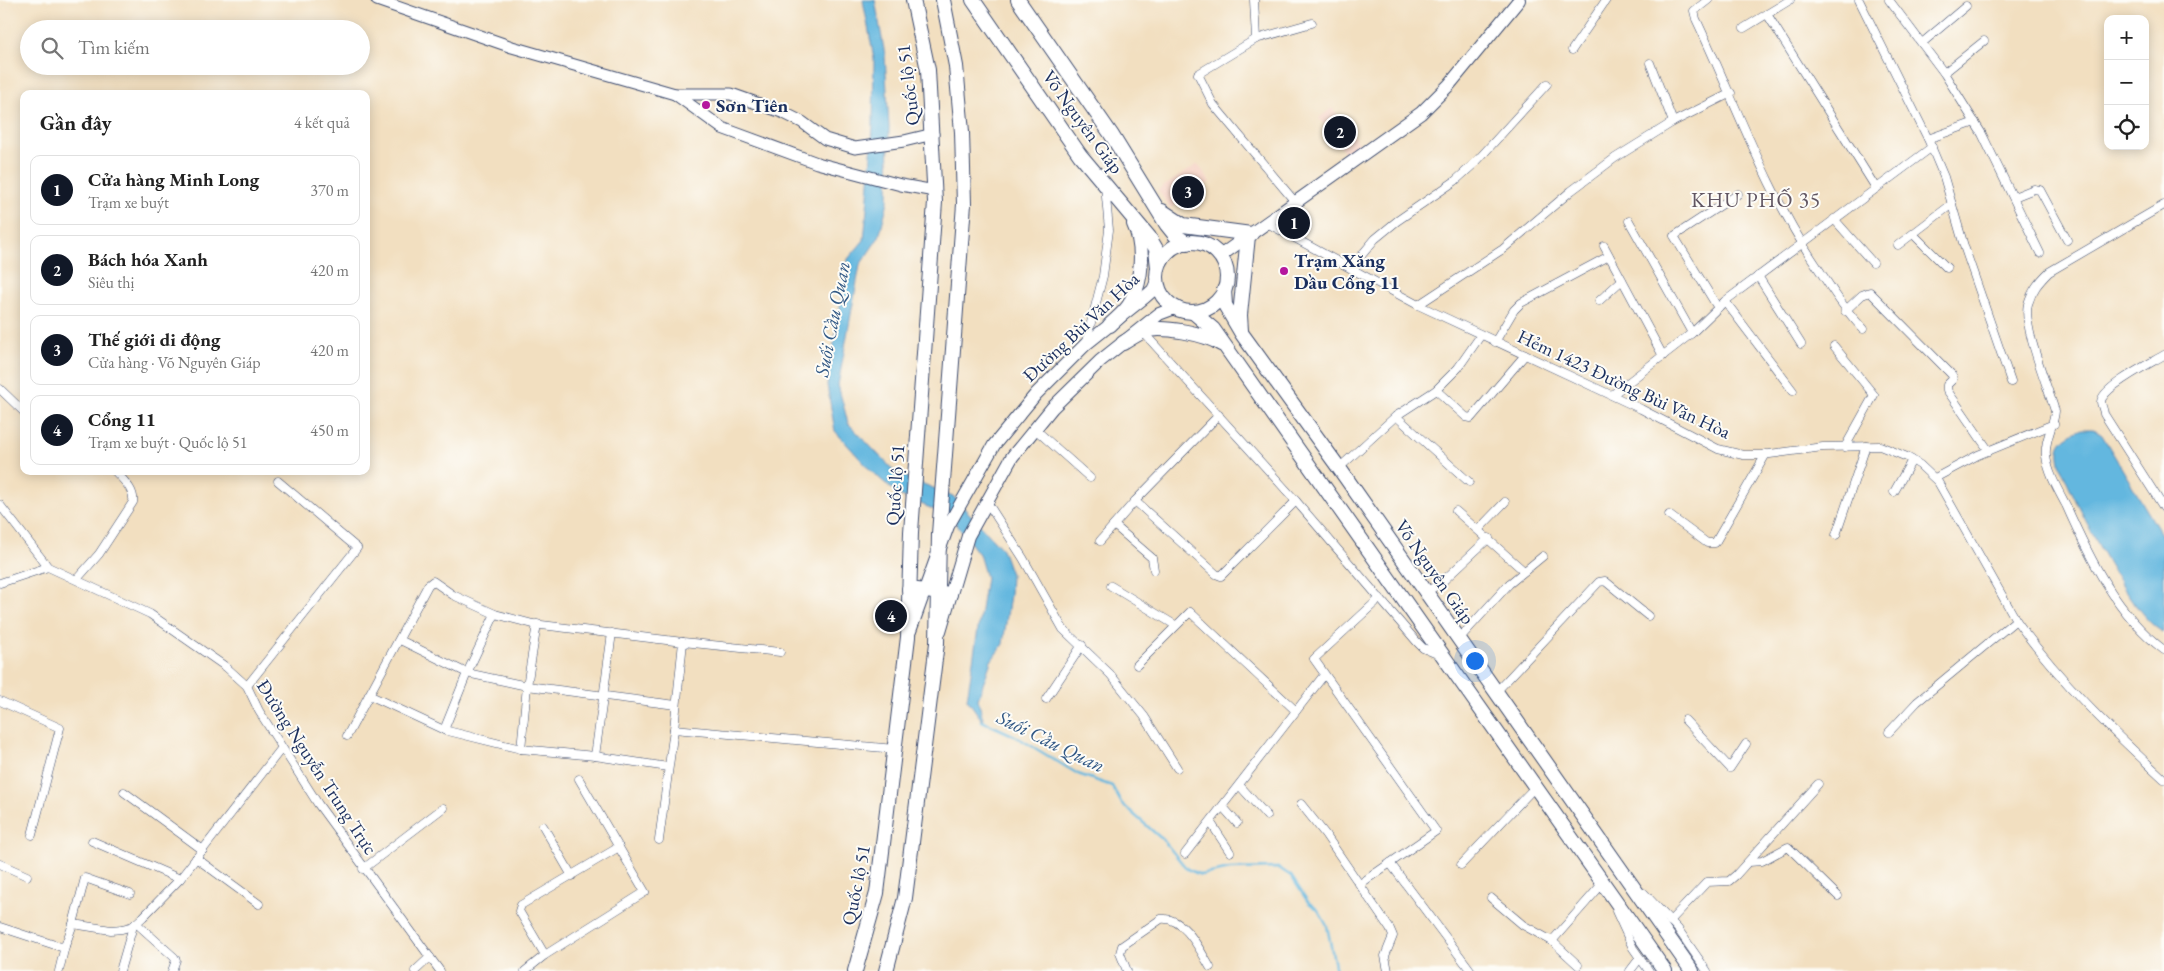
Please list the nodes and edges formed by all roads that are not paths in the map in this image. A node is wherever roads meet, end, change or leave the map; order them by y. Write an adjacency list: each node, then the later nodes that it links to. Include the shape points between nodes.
1 (376, 0): 24 (street, via 512,47)
2 (913, 0): 28 (highway, Quốc lộ 51, via 928,70)
3 (943, 0): 114 (highway, via 956,66 964,204 944,476)
4 (973, 0): 31 (highway, Võ Nguyên Giáp)
5 (1018, 0): 39 (highway, Võ Nguyên Giáp, via 1111,134)
6 (1254, 0): 17 (street)
7 (1520, 0): 36 (main road, via 1449,85 1421,113)
8 (1606, 0): 20 (street)
9 (1708, 0): 25 (street, via 1694,11)
10 (1790, 0): 14 (street)
11 (1859, 0): 29 (street)
12 (1889, 0): 19 (street)
13 (1966, 6): 19 (street)
14 (1767, 14): 16 (street); 32 (street)
15 (1312, 23): 17 (street)
16 (1744, 28)
17 (1256, 39): 36 (street, via 1198,74 1213,104)
18 (1984, 41): 22 (street)
19 (1922, 42): 22 (street)
20 (1572, 50)
21 (1650, 63): 26 (street)
22 (1944, 73): 27 (street)
23 (1546, 84): 55 (street, via 1456,181 1397,221)
24 (675, 94): 28 (street, via 731,94 782,112 825,139 855,148); 33 (street, via 722,128 817,163)
25 (1731, 94): 26 (street); 48 (street, via 1778,204)
26 (1673, 122): 63 (street, via 1594,173 1503,249)
27 (1974, 122): 29 (street); 35 (street)
28 (933, 134): 33 (highway, Quốc lộ 51)
29 (1928, 139): 30 (street)
30 (1932, 147): 32 (street); 37 (street)
31 (1104, 184): 40 (highway, Võ Nguyên Giáp); 76 (street, via 1109,230 1103,276)
32 (1876, 188): 41 (street)
33 (935, 191): 126 (highway, Quốc lộ 51)
34 (1738, 194): 65 (street, via 1674,236)
35 (2014, 197): 46 (street, via 2034,188 2040,190); 51 (street)
36 (1296, 203): 43 (main road)
37 (1952, 204): 44 (street); 83 (street)
38 (2164, 205): 91 (street, via 2049,272 2036,284 2028,305 2029,329 2055,411)
39 (1157, 207): 45 (highway, via 1183,225); 47 (highway, Võ Nguyên Giáp, via 1175,235)
40 (1125, 209): 57 (highway, Võ Nguyên Giáp, via 1156,249); 68 (highway, via 1138,233 1140,264 1131,302)
41 (1834, 220): 48 (street); 54 (street)
42 (1629, 221): 72 (street)
43 (1267, 224): 45 (main road); 55 (street, Hẻm 1423 Đường Bùi Văn Hòa)
44 (1913, 234): 49 (street); 56 (street)
45 (1250, 235): 52 (main road); 71 (highway, via 1240,315)
46 (2067, 240)
47 (1187, 243): 52 (highway, via 1201,243); 57 (highway, via 1169,250)
48 (1802, 245): 58 (street); 66 (street)
49 (1898, 245)
50 (1604, 246): 53 (street)
51 (2040, 253)
52 (1220, 256): 60 (highway, via 1227,279)
53 (1609, 256): 59 (street); 74 (street, via 1521,303)
54 (1873, 263)
55 (1351, 268): 63 (street, Hẻm 1423 Đường Bùi Văn Hòa)
56 (1947, 268)
57 (1157, 274): 64 (highway, via 1165,300); 68 (main road, Đường Bùi Văn Hòa, via 1153,290)
58 (1758, 276): 62 (street); 77 (street)
59 (1622, 280): 61 (street); 82 (street)
60 (1224, 290): 67 (highway, via 1209,308); 71 (highway, Võ Nguyên Giáp, via 1225,305)
61 (1599, 301)
62 (1725, 301): 65 (street); 86 (street)
63 (1418, 305): 73 (street, Hẻm 1423 Đường Bùi Văn Hòa)
64 (1175, 308): 67 (highway); 75 (main road, Đường Bùi Văn Hòa, via 1159,314)
65 (1718, 308): 72 (street)
66 (1845, 311): 69 (street); 95 (street, via 1870,292 1952,376 1947,390)
67 (1193, 312): 79 (highway, via 1213,329)
68 (1110, 325): 76 (main road, Đường Bùi Văn Hòa)
69 (1863, 329)
70 (1142, 332): 75 (highway); 79 (highway, via 1154,329 1201,334); 89 (street)
71 (1242, 334): 98 (highway, Võ Nguyên Giáp)
72 (1692, 334): 82 (street)
73 (1481, 335): 74 (street, Hẻm 1423 Đường Bùi Văn Hòa); 85 (street, via 1458,368)
74 (1495, 342): 80 (street, Hẻm 1423 Đường Bùi Văn Hòa)
75 (1123, 343): 92 (main road, Đường Bùi Văn Hòa, via 1100,361)
76 (1086, 344): 114 (main road, Đường Bùi Văn Hòa, via 1036,394 994,445)
77 (1801, 344)
78 (1834, 346): 94 (street, via 1874,395)
79 (1226, 348): 143 (highway)
80 (1525, 355): 85 (street, via 1474,417 1466,417); 87 (street, Hẻm 1423 Đường Bùi Văn Hòa)
81 (2164, 355): 110 (street, via 2119,382 2104,394 2101,402 2104,414)
82 (1663, 356): 87 (street)
83 (2011, 382)
84 (0, 389): 88 (street)
85 (1436, 390): 90 (street)
86 (1793, 391)
87 (1612, 395): 96 (street, Hẻm 1423 Đường Bùi Văn Hòa, via 1718,449 1744,455)
88 (20, 408)
89 (1219, 415): 105 (street); 106 (street)
90 (1396, 416): 98 (street); 103 (street)
91 (2054, 424): 95 (street); 141 (street, via 2047,440 2046,455 2054,481 2082,541 2135,623)
92 (1035, 429): 100 (street); 109 (main road, Đường Bùi Văn Hòa, via 1012,457)
93 (1866, 446): 94 (street, Hẻm 1423 Đường Bùi Văn Hòa); 97 (street, Hẻm 1423 Đường Bùi Văn Hòa, via 1892,449); 116 (street)
94 (1845, 447): 96 (street, Hẻm 1423 Đường Bùi Văn Hòa)
95 (1989, 451): 101 (street)
96 (1766, 454): 112 (street, via 1714,543 1707,543)
97 (1912, 460): 101 (street, Hẻm 1423 Đường Bùi Văn Hòa); 104 (street)
98 (1339, 468): 128 (highway, Võ Nguyên Giáp)
99 (118, 475): 123 (street, via 131,490 133,502)
100 (1090, 478)
101 (1935, 478): 132 (street, Hẻm 1423 Đường Bùi Văn Hòa)
102 (278, 482): 147 (street, via 356,548)
103 (1469, 482)
104 (1894, 492)
105 (1135, 501): 106 (street, via 1221,576); 113 (street)
106 (1296, 501): 129 (street)
107 (1505, 502): 115 (street)
108 (0, 505): 120 (street, Đường Nguyễn Trung Trực)
109 (985, 505): 127 (main road, Đường Bùi Văn Hòa); 140 (street, via 1023,558 1061,626)
110 (2164, 508)
111 (1456, 511): 115 (street)
112 (1669, 515)
113 (1114, 525): 118 (street); 121 (street, via 1150,555 1154,560)
114 (944, 530): 127 (highway, via 939,553)
115 (1480, 530): 117 (street)
116 (1836, 535)
117 (1489, 538): 122 (street); 128 (street, via 1441,583)
118 (1100, 540)
119 (1543, 556): 122 (street)
120 (48, 567): 123 (street, Đường Nguyễn Trung Trực); 124 (street)
121 (1154, 570)
122 (1524, 571): 137 (street)
123 (77, 579): 147 (street, Đường Nguyễn Trung Trực, via 150,614 226,667)
124 (0, 583)
125 (1110, 586): 134 (street)
126 (909, 589): 127 (highway); 136 (highway, Quốc lộ 51)
127 (938, 592): 136 (main road); 222 (highway, via 937,643 905,898)
128 (1426, 592): 137 (highway, Võ Nguyên Giáp)
129 (1380, 598): 143 (street, via 1423,648); 146 (street, via 1316,657 1315,663)
130 (495, 614): 133 (street); 138 (street, via 433,582 428,585); 145 (street)
131 (1648, 616): 149 (street, via 1602,580)
132 (2016, 620): 159 (street, via 1917,702); 168 (street, Hẻm 1423 Đường Bùi Văn Hòa, via 2059,676)
133 (538, 624): 135 (street); 148 (street)
134 (1175, 625): 144 (street); 155 (street, via 1185,615 1193,614)
135 (612, 633): 139 (street); 150 (street)
136 (908, 638): 164 (highway, Quốc lộ 51)
137 (1459, 639): 149 (highway, Võ Nguyên Giáp)
138 (400, 640): 145 (street); 151 (street)
139 (683, 642): 142 (street); 154 (street)
140 (1082, 645): 152 (street); 167 (street, via 1144,716)
141 (2164, 650)
142 (780, 652)
143 (1443, 657): 172 (highway)
144 (1137, 665)
145 (467, 673): 148 (street); 158 (street)
146 (1324, 675): 155 (street); 191 (street, via 1435,827 1433,834)
147 (246, 686): 162 (street, Đường Nguyễn Trung Trực)
148 (527, 686): 150 (street); 163 (street)
149 (1496, 692): 189 (highway, Võ Nguyên Giáp)
150 (605, 694): 154 (street); 165 (street)
151 (369, 695): 158 (street); 160 (street)
152 (1046, 699)
153 (0, 702): 181 (street, via 60,728)
154 (676, 705): 157 (street)
155 (1296, 711): 171 (street)
156 (1685, 720): 161 (street, via 1730,768)
157 (674, 729): 164 (street); 166 (street)
158 (444, 730): 163 (street)
159 (1889, 732)
160 (347, 736)
161 (1746, 744)
162 (281, 748): 185 (street); 194 (street, Đường Nguyễn Trung Trực)
163 (521, 749): 165 (street)
164 (895, 749): 221 (highway, Quốc lộ 51, via 877,893)
165 (595, 756): 166 (street)
166 (668, 767): 182 (street)
167 (1177, 768)
168 (2164, 778)
169 (580, 779): 184 (street)
170 (1818, 784): 190 (street)
171 (1240, 786): 175 (street); 177 (street)
172 (1535, 787): 193 (street); 199 (highway)
173 (124, 792): 185 (street)
174 (1302, 804): 198 (street)
175 (1223, 807): 178 (street); 179 (street)
176 (443, 808): 194 (street)
177 (1267, 816)
178 (1237, 822)
179 (1211, 823): 186 (street); 187 (street)
180 (543, 826): 196 (street)
181 (32, 835)
182 (659, 840)
183 (92, 841): 197 (street)
184 (620, 847): 196 (street); 210 (street, via 645,892)
185 (203, 850): 188 (street)
186 (1230, 852)
187 (1186, 854)
188 (196, 858): 197 (street); 203 (street)
189 (1616, 862): 204 (street); 229 (highway, Võ Nguyên Giáp)
190 (1750, 862): 201 (street, via 1762,861 1788,847); 204 (street, via 1729,881 1707,882)
191 (1390, 863): 198 (street); 225 (street)
192 (0, 864): 195 (street)
193 (1461, 865)
194 (363, 869): 211 (street, Đường Nguyễn Trung Trực)
195 (27, 876)
196 (572, 876): 210 (street, via 520,905 518,911)
197 (180, 879): 206 (street)
198 (1360, 884): 224 (street, via 1392,936 1385,956)
199 (1605, 886): 208 (street); 212 (street); 228 (highway)
200 (130, 894): 205 (street, via 85,878)
201 (1838, 896)
202 (1491, 898): 208 (street, via 1524,925)
203 (259, 904)
204 (1670, 922): 230 (street)
205 (73, 924): 206 (street, via 111,930); 209 (street)
206 (134, 924): 216 (street); 217 (street, via 174,957)
207 (0, 927): 209 (street)
208 (1552, 941): 213 (street)
209 (65, 946): 215 (street)
210 (545, 955): 220 (street)
211 (430, 957): 218 (street); 219 (street, Đường Nguyễn Trung Trực)
212 (1640, 958): 226 (street); 227 (street)
213 (1578, 965)
214 (1210, 967): 223 (street, via 1194,942 1167,918 1122,946 1120,953)
215 (59, 971)
216 (120, 971)
217 (172, 971)
218 (415, 971)
219 (440, 971)
220 (526, 971)
221 (856, 971)
222 (886, 971)
223 (1127, 971)
224 (1388, 971)
225 (1472, 971)
226 (1630, 971)
227 (1649, 971)
228 (1665, 971)
229 (1692, 971)
230 (1707, 971)

